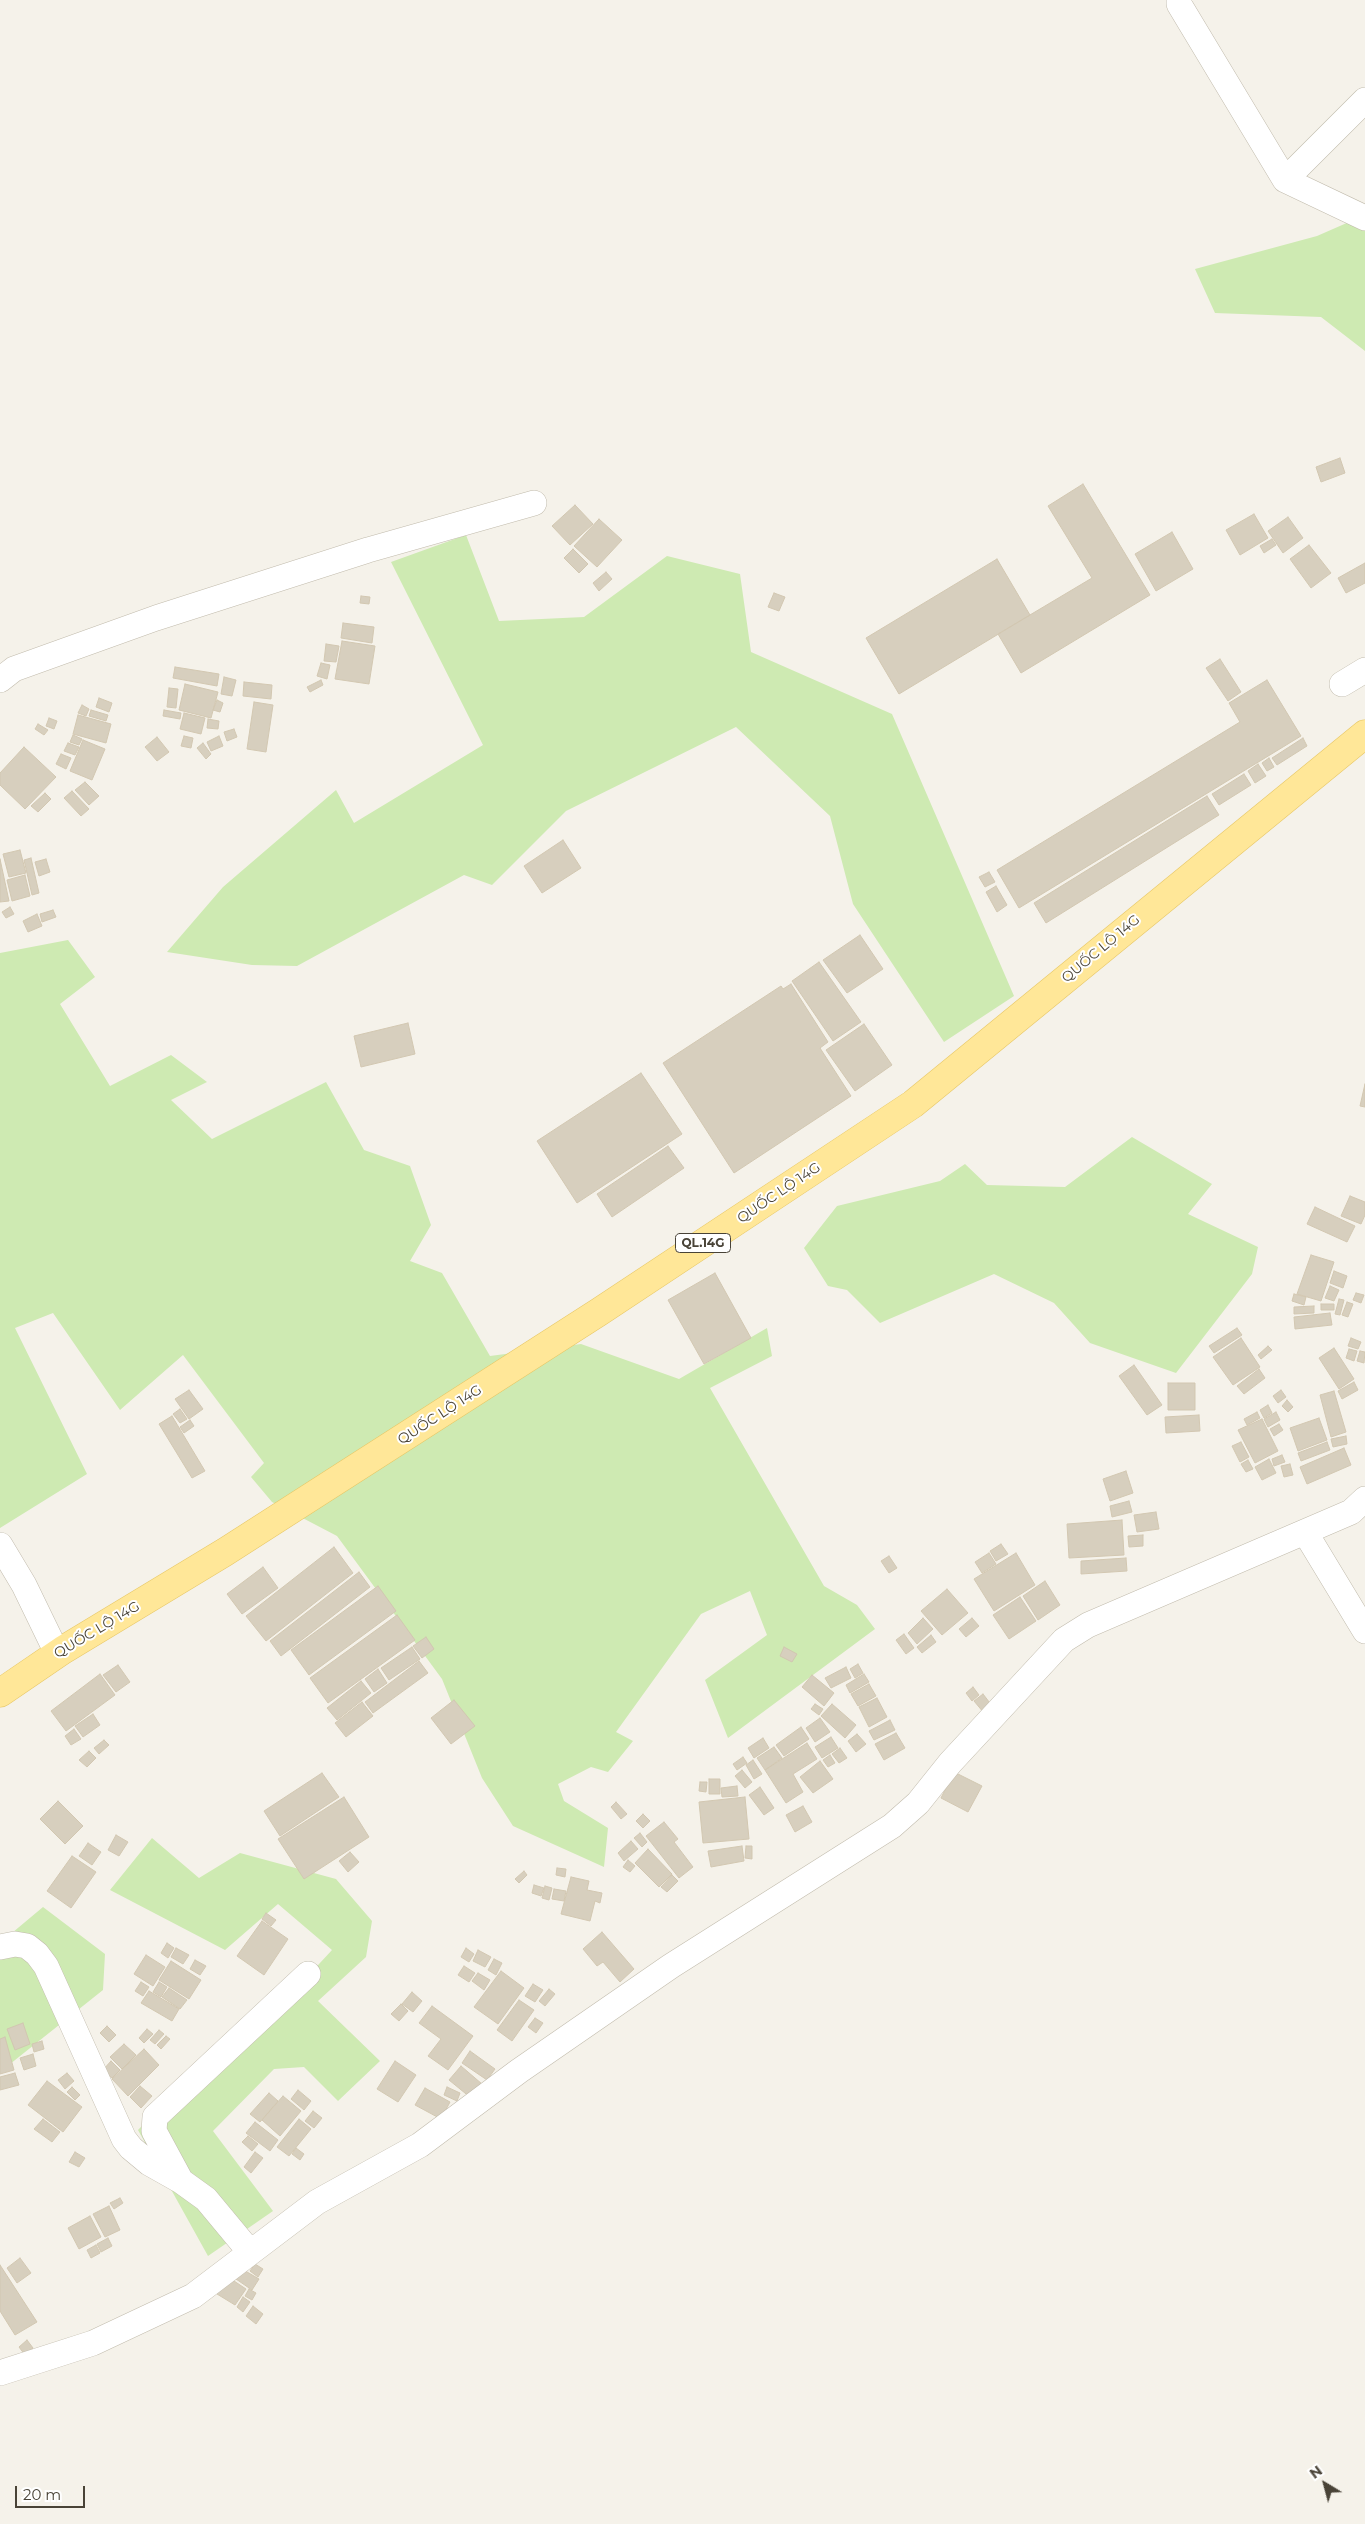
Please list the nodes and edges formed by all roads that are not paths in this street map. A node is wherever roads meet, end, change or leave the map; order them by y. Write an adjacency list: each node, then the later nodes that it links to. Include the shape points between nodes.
1 (1179, 0): 3 (street)
2 (1365, 100): 3 (street)
3 (1285, 180): 4 (street)
4 (1365, 218)
5 (534, 504): 7 (street, via 368,550 156,618 14,669)
6 (1365, 670): 8 (street)
7 (0, 680)
8 (1342, 684)
9 (1365, 734): 14 (main road, QUỐC LỘ 14G / QL.14G, via 913,1104 599,1312 242,1542)
10 (1365, 1499): 11 (street, via 1351,1512)
11 (1305, 1532): 13 (street); 19 (street, via 1088,1624 1064,1640 950,1762 918,1803 892,1826 671,1966 519,2071 420,2145 317,2202)
12 (0, 1545): 14 (street, via 24,1585)
13 (1365, 1632)
14 (57, 1653): 15 (main road, QUỐC LỘ 14G / QL.14G)
15 (0, 1693)
16 (0, 1947): 18 (street, via 27,1946 37,1954 46,1966 124,2139 139,2156)
17 (308, 1974): 18 (street, via 155,2117 154,2131)
18 (181, 2180): 19 (street, via 206,2199)
19 (250, 2252): 20 (street, via 192,2296 93,2343)
20 (0, 2374)

